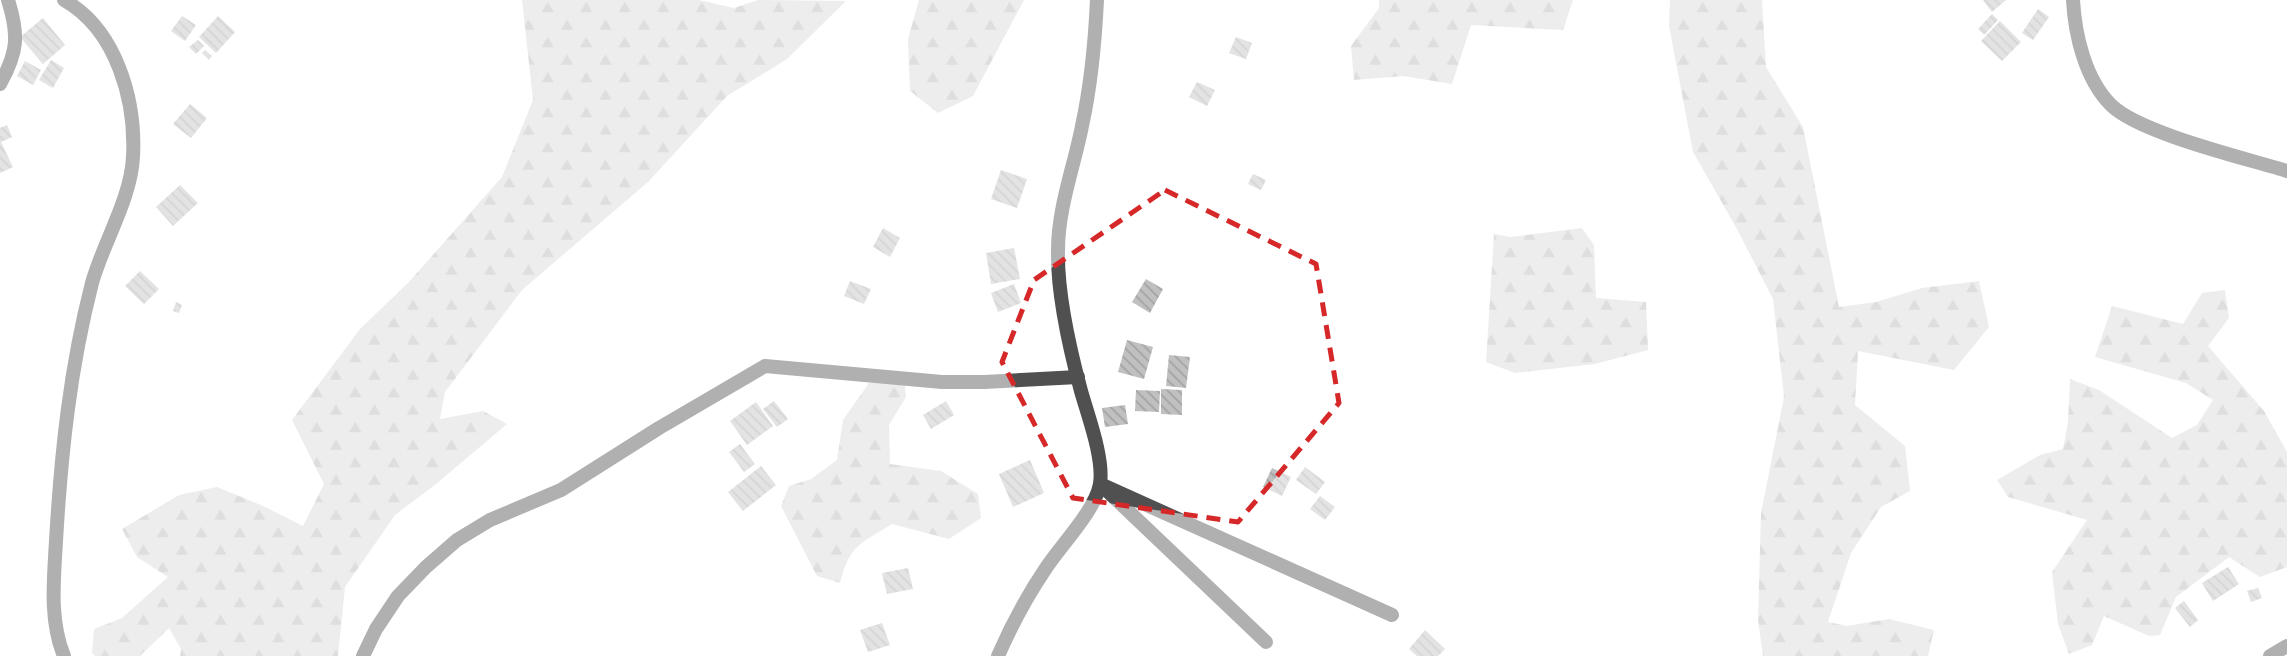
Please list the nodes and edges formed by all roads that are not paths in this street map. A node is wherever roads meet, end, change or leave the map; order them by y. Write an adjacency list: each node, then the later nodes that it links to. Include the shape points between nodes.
1 (8, 0): 5 (street, via 16,40 12,62)
2 (64, 0): 12 (street, via 99,30 115,56 133,128 133,160 93,281 63,443 54,589 56,631)
3 (1097, 0): 7 (street, via 1083,125 1064,199 1058,250 1062,298)
4 (2073, 0): 6 (street, via 2080,46 2092,79 2111,105 2137,123)
5 (0, 84)
6 (2287, 171)
7 (1078, 377): 8 (street, via 1092,425); 13 (street, via 942,382 765,366 561,490 490,520 457,540 398,596)
8 (1100, 484): 9 (street); 10 (street); 14 (street, via 1075,531 1025,602)
9 (1392, 615)
10 (1266, 642)
11 (2287, 646): 15 (street)
12 (64, 656)
13 (363, 656)
14 (998, 656)
15 (2270, 656)

